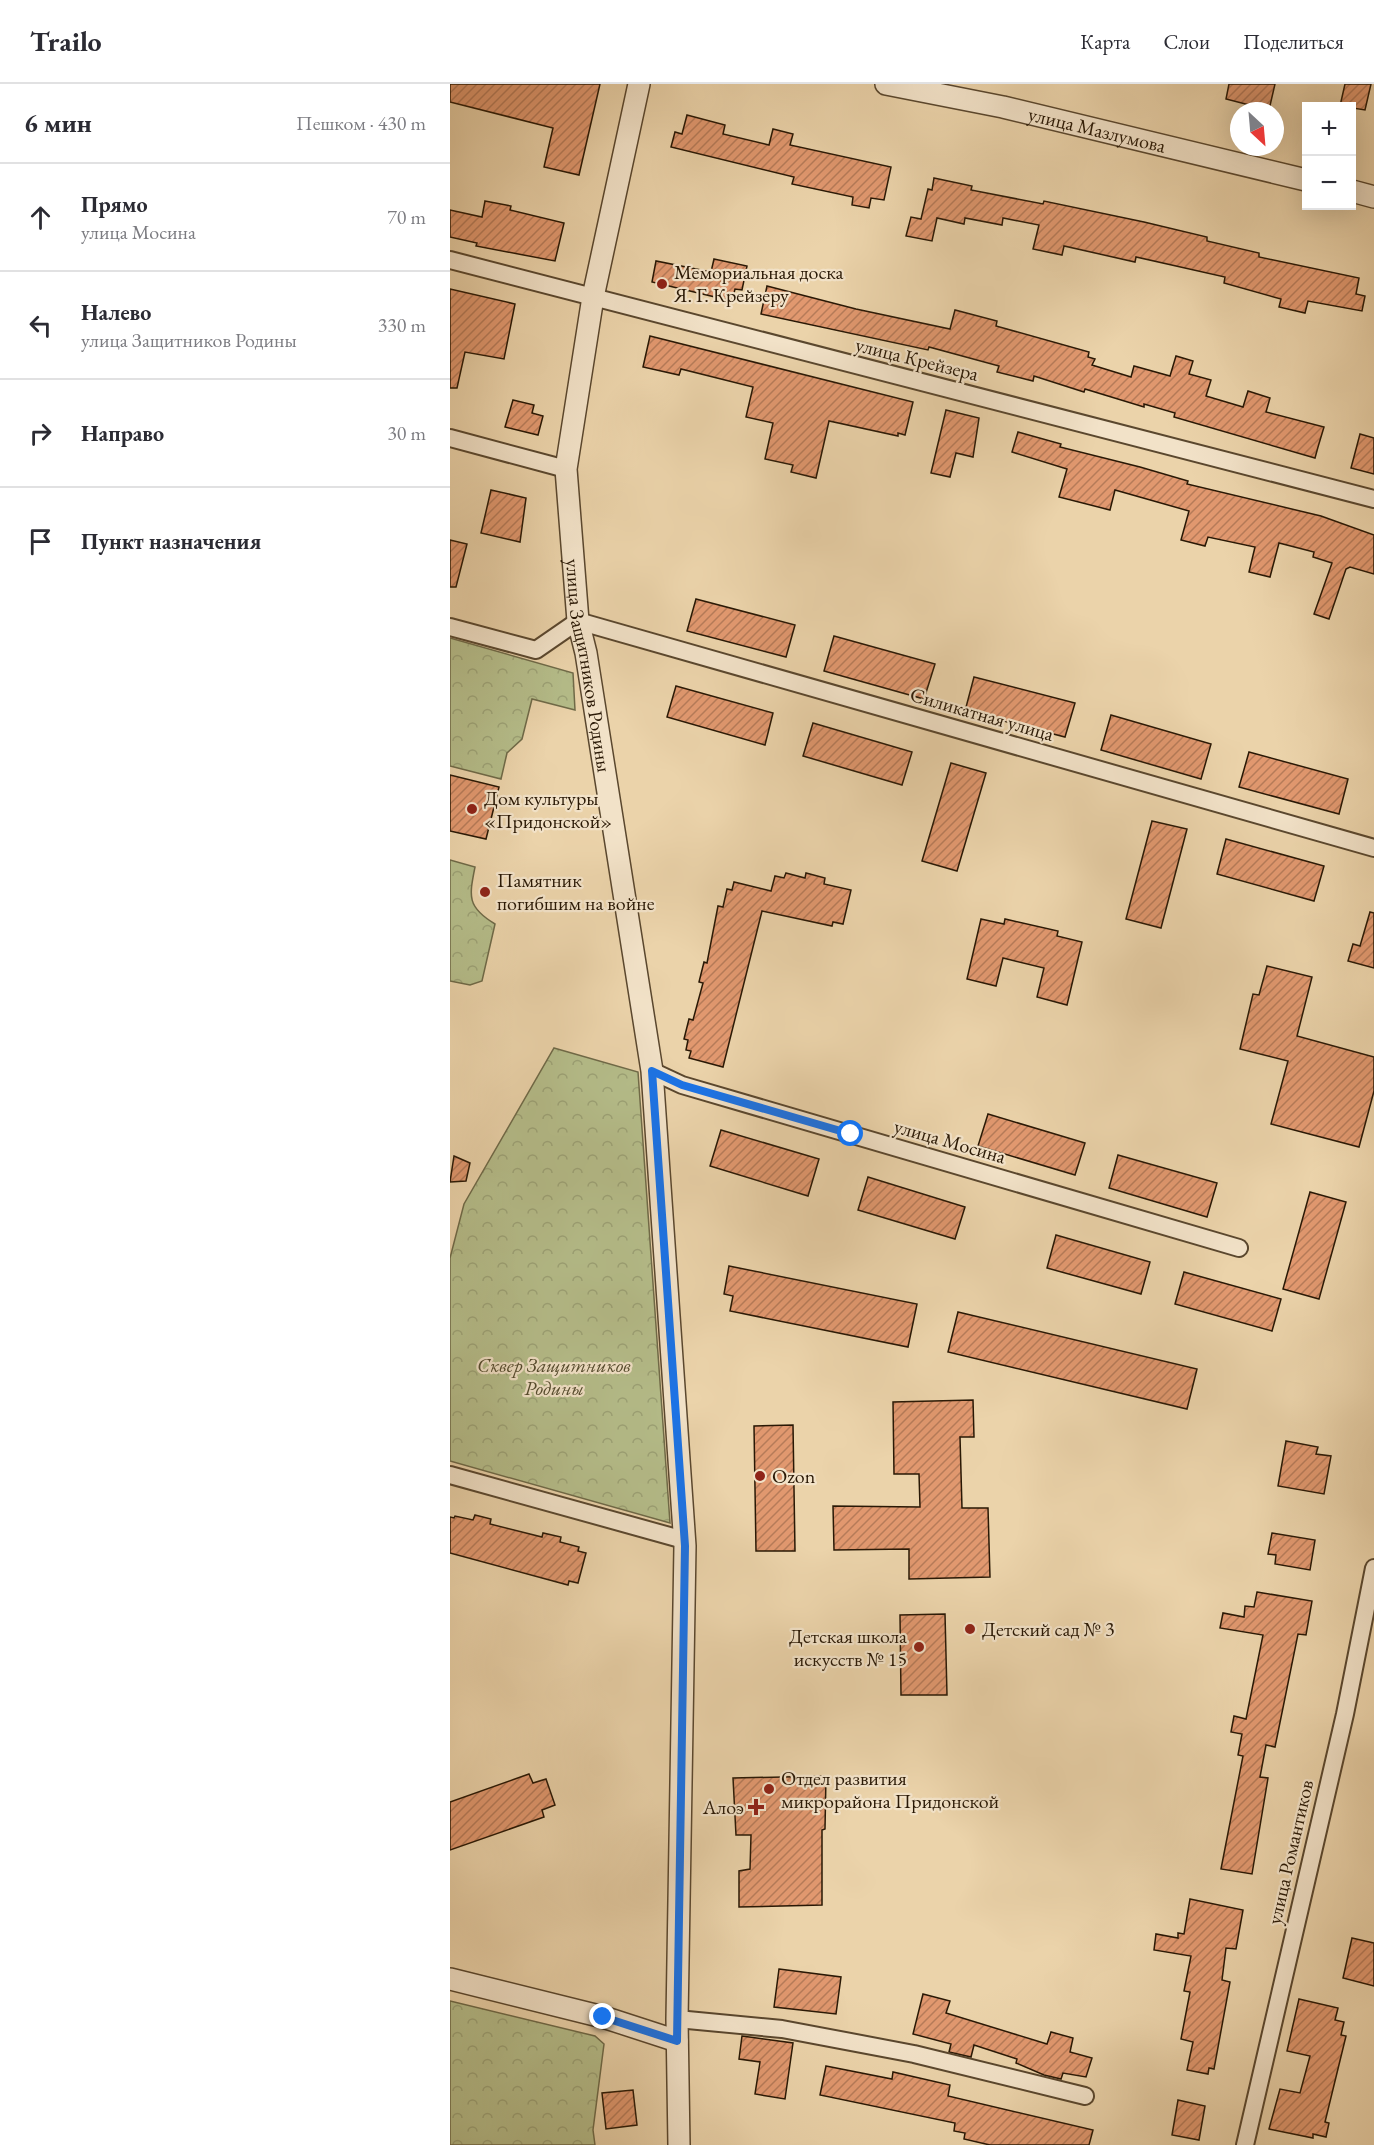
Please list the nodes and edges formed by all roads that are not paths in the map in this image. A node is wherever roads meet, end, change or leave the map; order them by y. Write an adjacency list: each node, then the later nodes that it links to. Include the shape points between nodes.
1 (639, 84): 7 (street, улица Защитников Родины)
2 (886, 84): 3 (street, улица Мазлумова, via 1003,107)
3 (1302, 179)
4 (1356, 192): 5 (street)
5 (1374, 197)
6 (450, 260): 7 (street, улица Крейзера)
7 (593, 297): 9 (street, улица Защитников Родины); 10 (street, улица Крейзера)
8 (450, 438): 9 (street)
9 (566, 469): 11 (street, улица Защитников Родины)
10 (1374, 499)
11 (578, 621): 12 (street, via 536,650); 13 (street, Силикатная улица); 14 (street, улица Защитников Родины)
12 (450, 627)
13 (1374, 848)
14 (652, 1071): 15 (street, улица Мосина, via 682,1085); 17 (street, улица Защитников Родины)
15 (1239, 1248)
16 (450, 1475): 17 (street)
17 (684, 1540): 20 (street, улица Защитников Родины)
18 (1374, 1568): 24 (street, улица Романтиков, via 1345,1714)
19 (450, 1979): 21 (street, via 603,2017)
20 (677, 2019): 21 (street, улица Защитников Родины); 22 (street, via 782,2029 914,2054)
21 (677, 2041): 23 (street, улица Защитников Родины)
22 (1085, 2096)
23 (679, 2145)
24 (1245, 2145)

